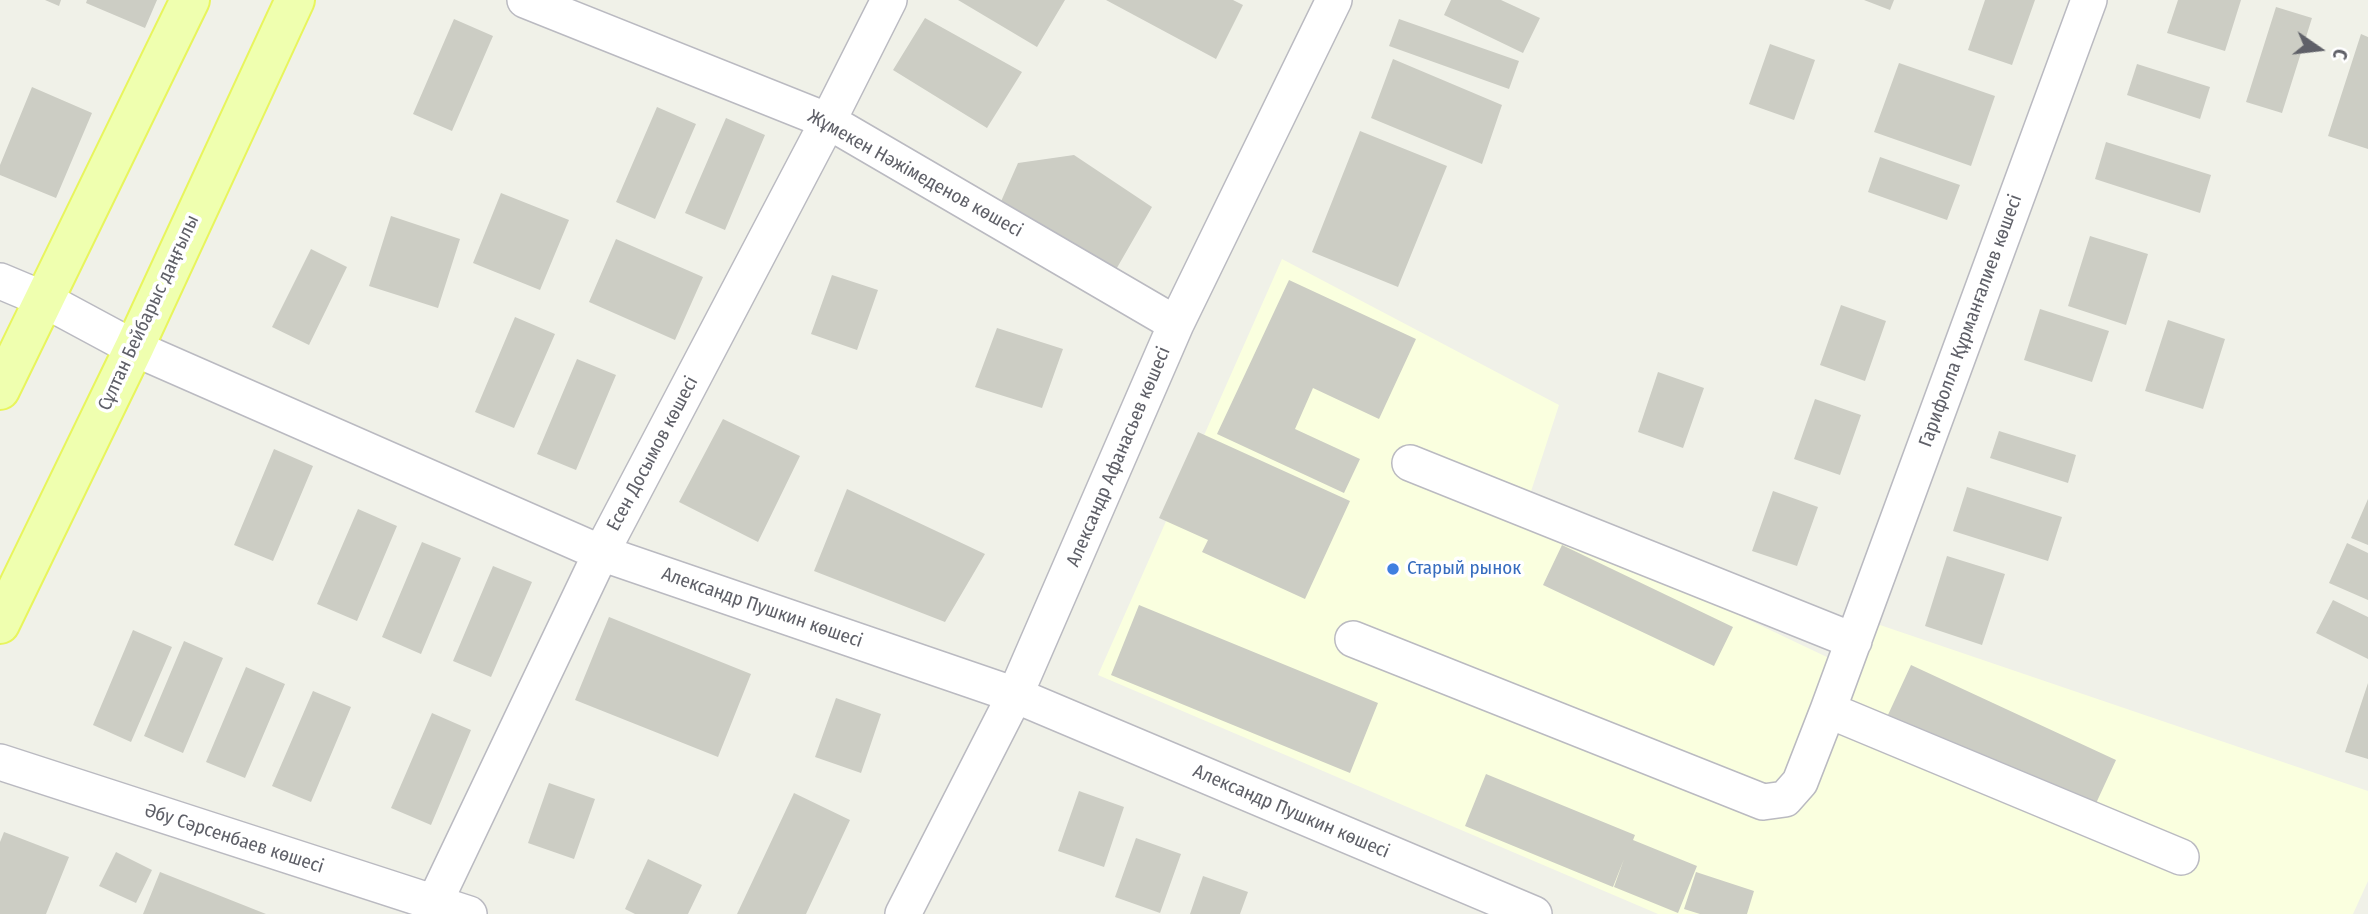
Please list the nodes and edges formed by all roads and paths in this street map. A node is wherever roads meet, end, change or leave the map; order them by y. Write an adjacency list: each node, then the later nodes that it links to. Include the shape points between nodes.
1 (190, 0): 9 (main road)
2 (295, 0): 11 (main road, Сұлтан Бейбарыс даңғылы)
3 (525, 0): 7 (street, Жұмекен Нәжімеденов көшесі)
4 (889, 0): 7 (street, Есен Досымов көшесі)
5 (1334, 0): 10 (street, Александр Афанасьев көшесі)
6 (2089, 0): 17 (street, Гарифолла Құрманғалиев көшесі)
7 (828, 121): 10 (street, Жұмекен Нәжімеденов көшесі); 14 (street, Есен Досымов көшесі)
8 (0, 281): 9 (street, Александр Пушкин көшесі)
9 (43, 299): 11 (street, Александр Пушкин көшесі); 12 (main road)
10 (1176, 324): 18 (street, Александр Афанасьев көшесі)
11 (134, 348): 14 (street, Александр Пушкин көшесі); 15 (main road, Сұлтан Бейбарыс даңғылы)
12 (0, 390)
13 (1410, 463): 17 (street)
14 (601, 553): 18 (street, Александр Пушкин көшесі); 22 (street, Есен Досымов көшесі)
15 (0, 624)
16 (1353, 639): 19 (street, Гарифолла Құрманғалиев көшесі, via 1763,802 1785,799 1800,782)
17 (1854, 641): 19 (street, Гарифолла Құрманғалиев көшесі)
18 (1015, 695): 24 (street, Александр Афанасьев көшесі); 25 (street, Александр Пушкин көшесі)
19 (1828, 709): 21 (street)
20 (0, 762): 22 (street, Әбу Сәрсенбаев көшесі)
21 (2181, 857)
22 (432, 909): 23 (street, Әбу Сәрсенбаев көшесі)
23 (469, 914)
24 (904, 914)
25 (1534, 914)

